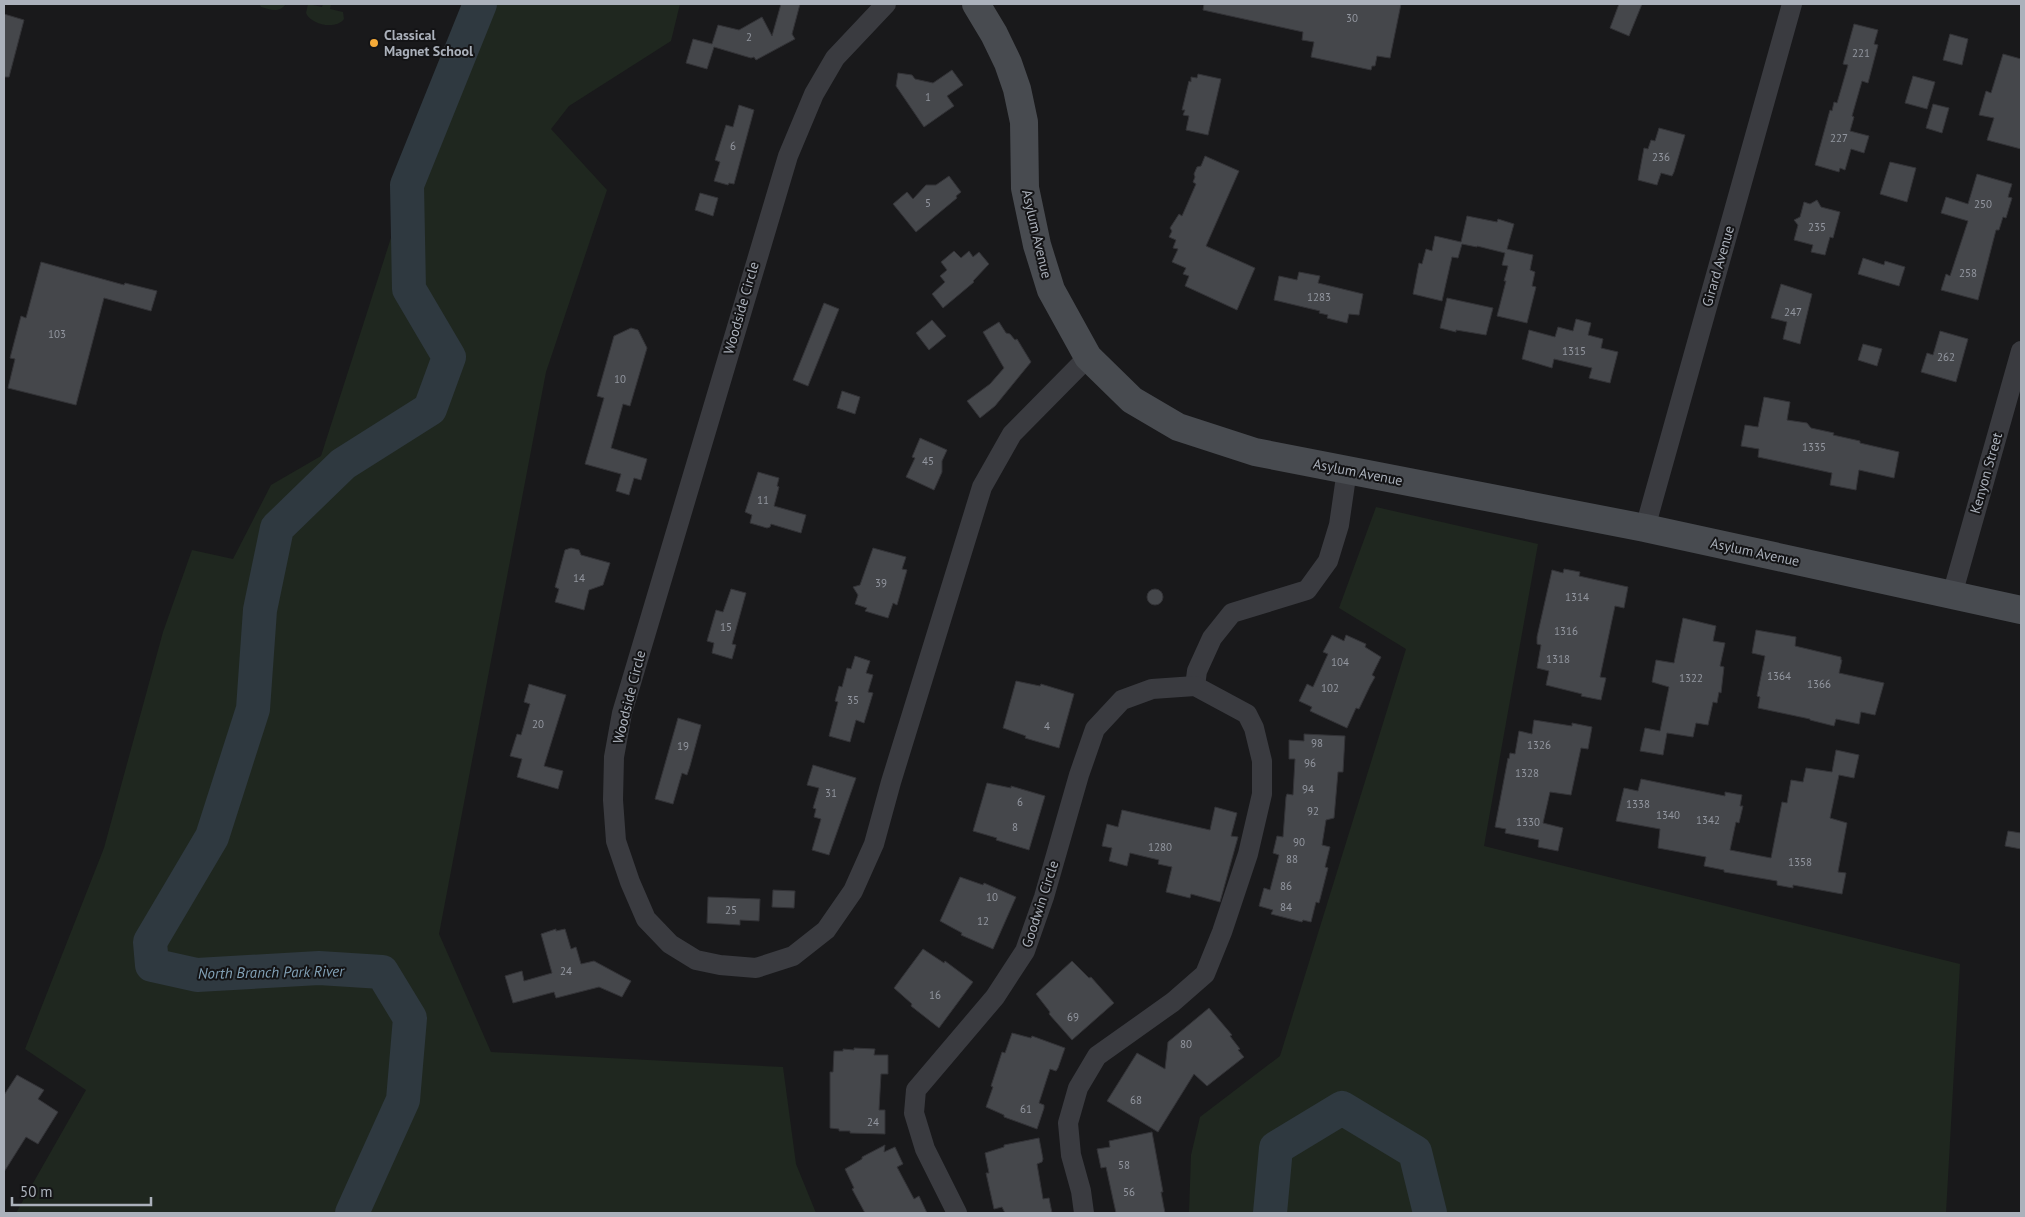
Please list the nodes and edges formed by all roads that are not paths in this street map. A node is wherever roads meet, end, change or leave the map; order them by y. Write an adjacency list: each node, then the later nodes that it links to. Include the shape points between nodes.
1 (886, 4): 5 (street, Woodside Circle, via 835,58 814,94 788,156 622,713 614,757 616,841 646,919 670,944 696,960 720,966 756,968 793,956 826,930 853,891 874,844 982,487 1012,434)
2 (976, 4): 5 (main road, Asylum Avenue, via 1008,63 1017,89 1024,122 1025,188 1042,263 1051,290)
3 (1792, 4): 7 (street, Girard Avenue)
4 (2021, 351): 8 (street, Kenyon Street)
5 (1088, 357): 6 (main road, Asylum Avenue, via 1132,400 1178,427 1255,452)
6 (1347, 470): 7 (main road, Asylum Avenue); 10 (street, via 1339,525 1328,561 1307,590 1232,613 1212,638 1196,671)
7 (1645, 528): 8 (main road, Asylum Avenue)
8 (1952, 595): 9 (main road, Asylum Avenue)
9 (2021, 610)
10 (1195, 686): 11 (street, Goodwin Circle, via 1152,689 1122,700 1095,729 1025,951 995,997 916,1090 914,1113 925,1149); 12 (street, via 1247,714 1262,760 1262,794 1248,854 1205,974 1173,1002 1097,1056 1078,1088 1068,1123 1071,1155)
11 (957, 1213)
12 (1084, 1213)

